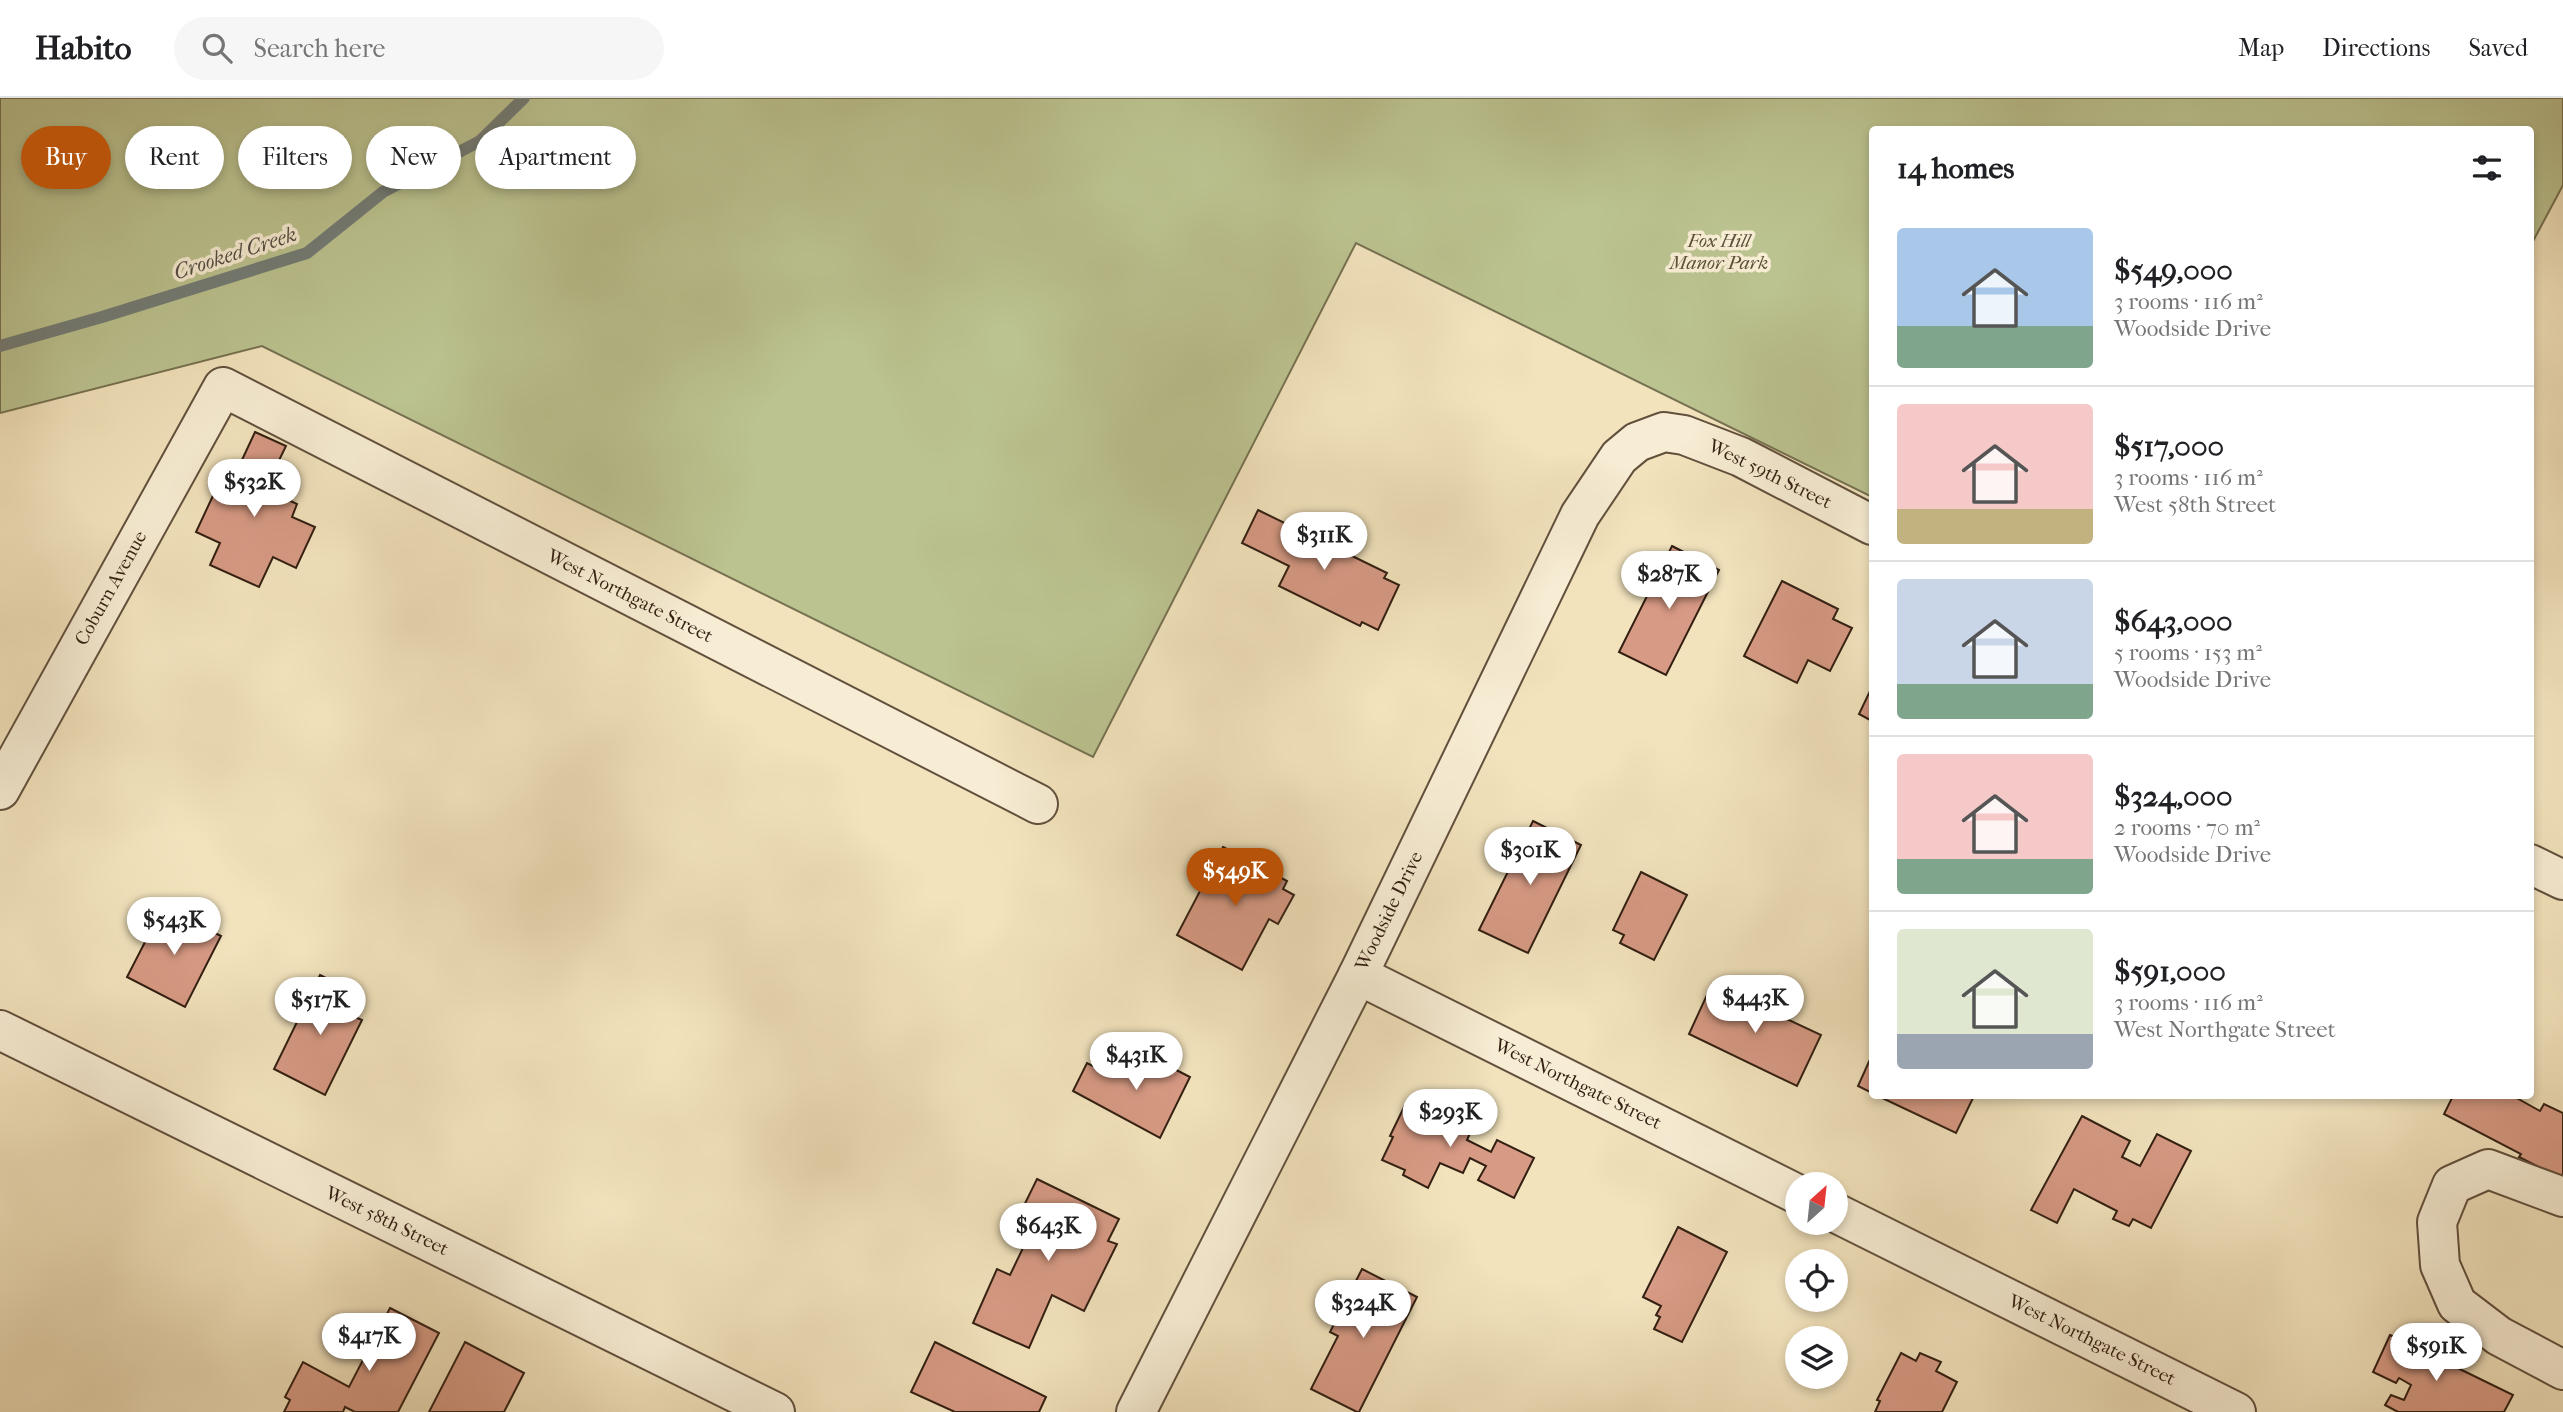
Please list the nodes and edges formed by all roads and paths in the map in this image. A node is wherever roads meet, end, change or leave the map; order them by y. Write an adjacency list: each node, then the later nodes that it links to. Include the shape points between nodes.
1 (223, 387): 4 (street, Coburn Avenue); 5 (street, West Northgate Street)
2 (1664, 432): 3 (street, West 59th Street, via 1741,457); 8 (street, Woodside Drive, via 1637,442 1619,457 1580,515)
3 (1869, 523)
4 (0, 790)
5 (1038, 804)
6 (2534, 866): 7 (street)
7 (2563, 880)
8 (1358, 975): 10 (street, West Northgate Street); 15 (street, Woodside Drive)
9 (0, 1030): 14 (street, West 58th Street)
10 (1785, 1188)
11 (2563, 1197): 13 (street, via 2487,1169 2452,1185 2437,1222 2440,1265 2458,1304 2499,1336)
12 (1848, 1219): 16 (street, West Northgate Street)
13 (2563, 1370)
14 (775, 1412)
15 (1136, 1412)
16 (2236, 1412)

